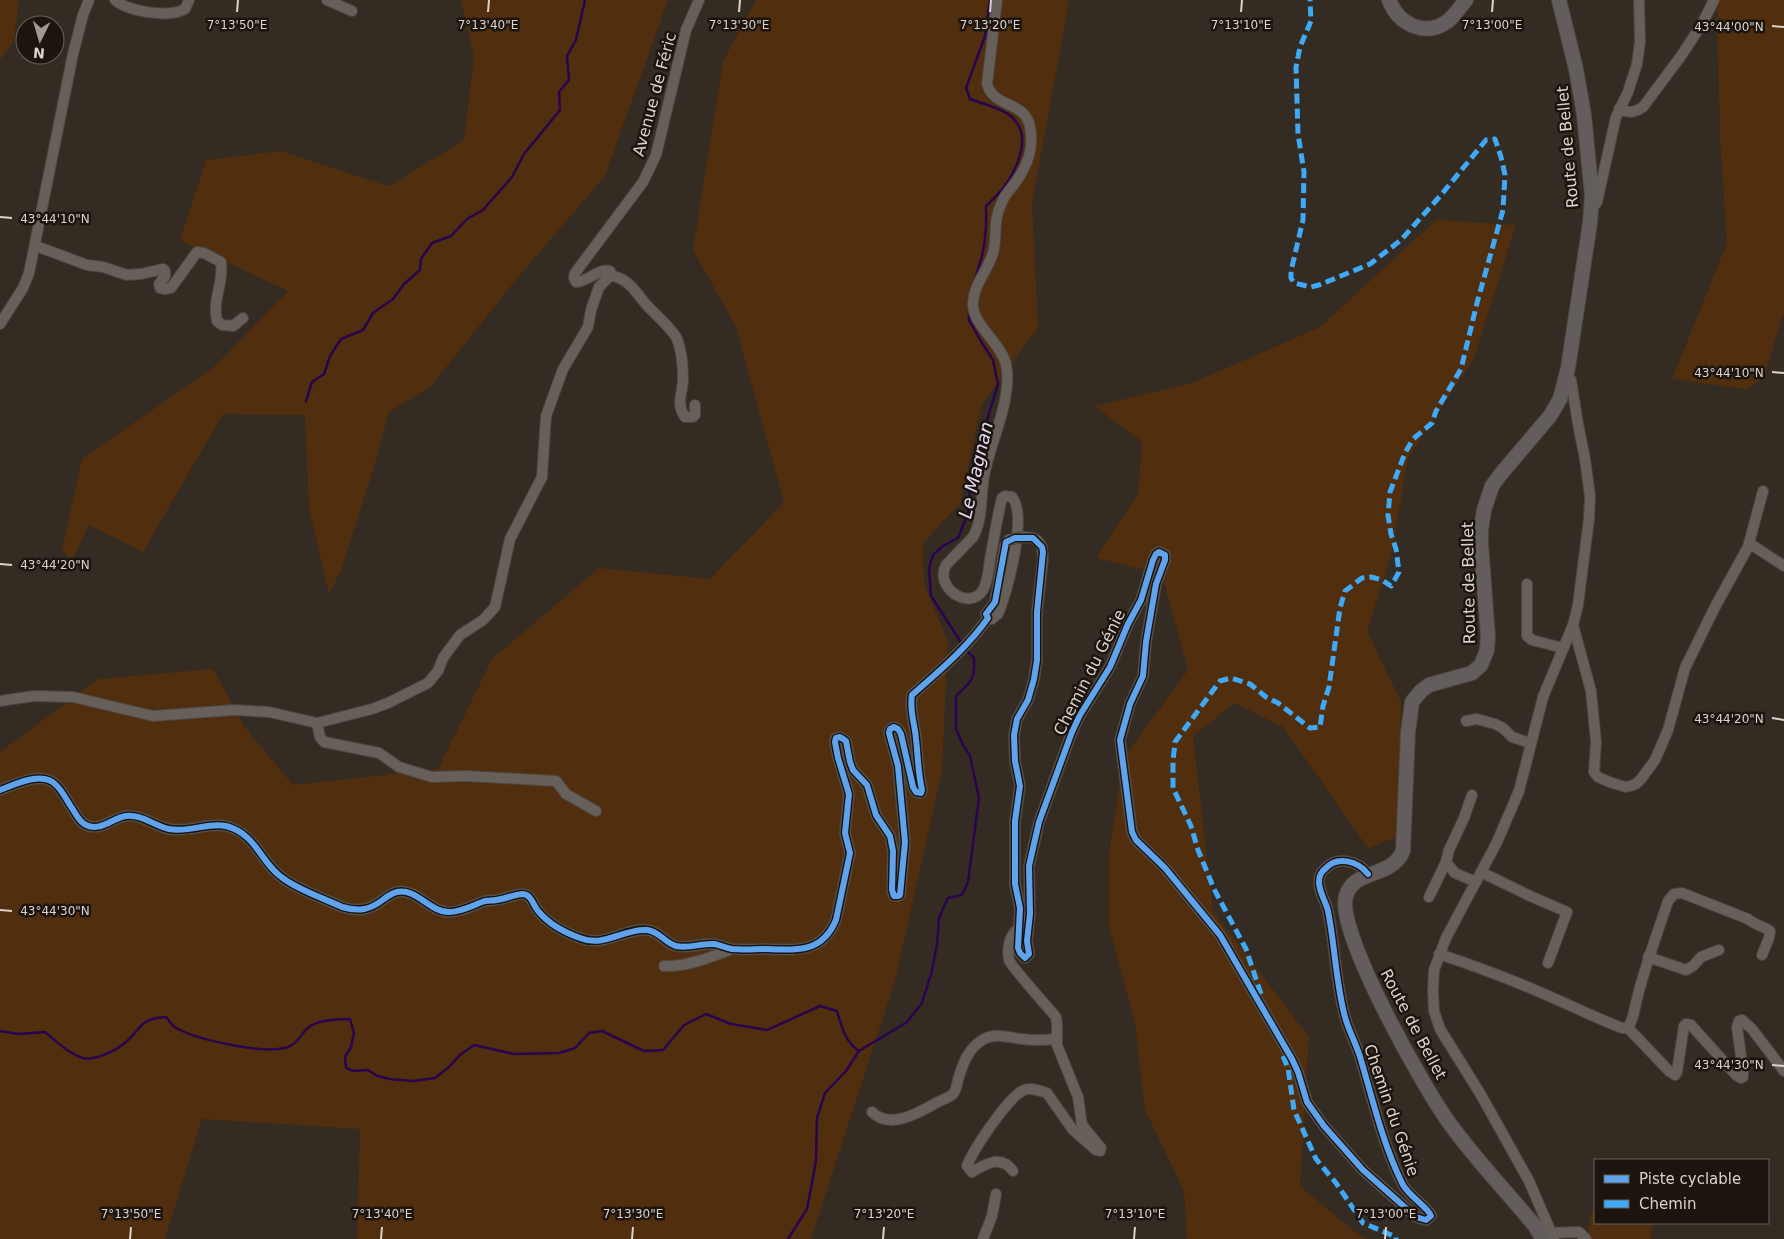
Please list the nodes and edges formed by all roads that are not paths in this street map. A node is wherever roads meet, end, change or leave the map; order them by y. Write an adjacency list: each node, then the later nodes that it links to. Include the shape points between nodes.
1 (89, 0): 15 (street, via 78,29)
2 (115, 0): 3 (street, via 132,9 171,12 185,10)
3 (189, 0)
4 (327, 0): 12 (street)
5 (699, 0): 16 (street, Avenue de Féric, via 686,30 656,155 643,182 574,278 581,282 606,270 610,271)
6 (997, 0): 25 (street, via 987,84 994,97 1020,110 1027,118 1031,149 1018,180 998,210 994,250 973,294 974,314 996,342 1006,364 1006,392 984,472 976,532 943,570 946,586 956,595 975,597 982,591 1002,498 1012,497 1017,505 1018,523 1012,567 998,614)
7 (1389, 0): 8 (main road, via 1402,21 1429,28 1450,19)
8 (1466, 0)
9 (1559, 0): 14 (main road, Route de Bellet, via 1583,105)
10 (1639, 0): 13 (street, via 1637,64)
11 (1714, 0): 13 (street, via 1681,56 1643,107 1635,112)
12 (352, 11)
13 (1619, 109): 14 (street, via 1597,202)
14 (1592, 207): 19 (main road, Route de Bellet)
15 (36, 246): 17 (street, via 87,265 127,275 163,269 165,276 159,284 165,289 171,288 197,252 204,253 221,262 214,309 217,321 233,326); 18 (street, via 30,273)
16 (609, 275): 20 (street, via 625,280 674,333 680,348 681,412 685,417 693,417); 30 (street, via 599,287 588,327 563,369 546,416 542,477 510,538 496,607 460,635 428,682 372,709)
17 (243, 318)
18 (0, 324)
19 (1566, 377): 26 (street, via 1571,380 1590,496); 36 (main road, Route de Bellet, via 1557,405 1492,486 1484,510 1481,544 1488,637 1485,660 1472,673 1420,690 1412,702 1402,851 1393,865)
20 (695, 405)
21 (1763, 491): 22 (street)
22 (1749, 543): 23 (street); 26 (street, via 1685,668 1659,753 1633,785 1612,784 1594,772 1596,742 1591,691)
23 (1784, 566)
24 (1527, 584): 27 (street, via 1527,636)
25 (988, 618): 39 (street, Chemin du Génie, bridge, via 986,614 994,602 1005,546 1009,540 1023,537 1038,541 1043,558 1037,612 1037,660 1028,700 1017,719 1014,735 1020,786 1014,852); 40 (street, Chemin du Génie, via 955,656 912,695 921,793 913,787 901,734 894,727 890,729 898,766 905,842 900,895 893,895 890,836 876,815 867,785 853,770 846,741 836,738 838,758 849,794 845,833 850,853 832,929 822,940 805,949)
26 (1574, 625): 27 (street)
27 (1563, 648): 31 (street, via 1543,697)
28 (0, 701): 30 (street, via 34,696 73,697 153,716 234,710 269,712)
29 (1466, 721): 31 (street, via 1477,719 1495,724 1516,739)
30 (318, 723): 34 (street, via 324,742 379,753 399,767 432,777 556,781 566,794)
31 (1530, 743): 37 (street, via 1519,791)
32 (0, 790): 40 (street, Chemin du Génie, via 44,778 56,784 81,822 93,827 128,816 170,829 191,830 214,825 233,828 248,837 284,879 351,910 368,909 398,891 409,893 447,913 487,900 522,894 531,898 540,914 581,939 605,941 648,930 673,945 715,944)
33 (1472, 795): 35 (street)
34 (596, 811)
35 (1446, 862): 37 (street, via 1455,873); 38 (street)
36 (1368, 874): 39 (street, Chemin du Génie, via 1351,862 1338,861 1322,872 1319,884 1328,909 1345,1019 1402,1184 1430,1213 1426,1220 1416,1217 1363,1170 1324,1126 1306,1102 1292,1059 1220,935 1132,832 1120,740 1130,704 1143,676 1156,584 1165,560 1165,555 1159,552 1153,560 1142,600 1110,667 1072,732 1040,822 1029,866 1029,954 1025,958 1018,948); 53 (main road, Route de Bellet, via 1350,888 1345,905 1353,935 1382,1006 1450,1124 1535,1226)
37 (1479, 877): 42 (street); 45 (street, via 1567,912)
38 (1429, 897)
39 (1019, 928): 48 (street, via 1009,940 1009,961 1056,1017)
40 (732, 949): 46 (street, via 686,964)
41 (1719, 950): 44 (street, via 1701,957 1686,970)
42 (1439, 954): 47 (street); 53 (street, via 1433,991 1434,1011 1440,1029 1529,1181)
43 (1762, 955): 44 (street, via 1770,931 1682,893 1674,894 1668,901)
44 (1648, 958): 47 (street)
45 (1548, 963)
46 (664, 966)
47 (1628, 1028): 49 (street, via 1669,1072 1675,1074 1678,1072 1684,1026 1691,1025 1741,1078 1743,1071 1737,1027 1742,1020)
48 (1056, 1039): 50 (street, via 989,1037 968,1052 950,1096 909,1118 889,1120); 51 (street, via 1078,1097 1082,1125 1101,1148 1096,1150 1073,1130 1047,1093 1030,1088 1012,1101 991,1126 967,1166 972,1172 998,1161)
49 (1784, 1071)
50 (872, 1112)
51 (1013, 1171)
52 (996, 1194): 54 (street)
53 (1549, 1237): 55 (street, via 1579,1232)
54 (983, 1239)
55 (1586, 1239)

